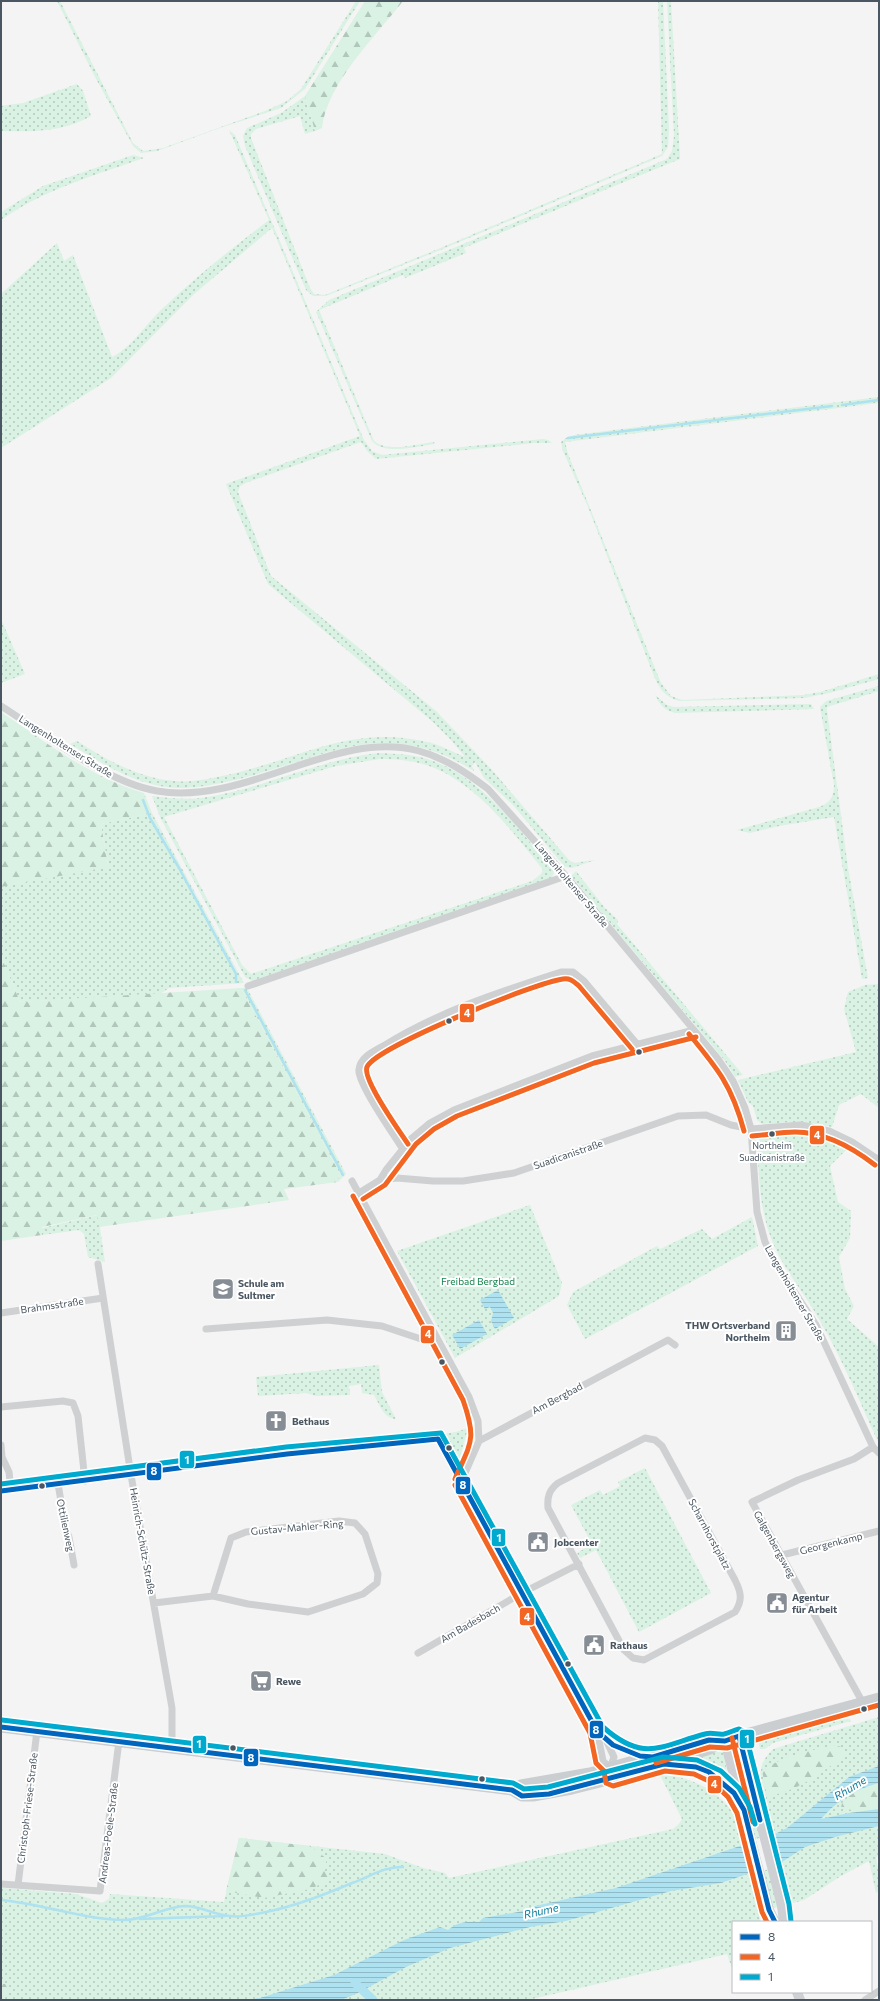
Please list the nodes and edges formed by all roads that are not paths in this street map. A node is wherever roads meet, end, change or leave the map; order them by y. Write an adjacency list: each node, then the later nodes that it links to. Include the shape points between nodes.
1 (1, 706): 2 (street, Langenholtenser Straße, via 97,768 133,784 158,791 195,792 225,788 356,750 384,747 420,751 451,764 488,789)
2 (566, 876): 3 (street); 4 (street, Langenholtenser Straße)
3 (248, 986)
4 (694, 1030): 5 (street); 6 (street, Langenholtenser Straße, via 734,1081)
5 (637, 1044): 7 (street, via 592,1056 454,1110 430,1123); 7 (street, via 584,981 573,972 561,972 446,1013 362,1059 358,1070 360,1079)
6 (750, 1129): 8 (street, Suadicanistraße, via 801,1125 829,1131 852,1142); 9 (street, Suadicanistraße, via 706,1115 678,1116 514,1173 462,1181 397,1178); 21 (street, Langenholtenser Straße, via 757,1212 765,1242 774,1261 816,1325)
7 (402, 1148): 9 (street)
8 (879, 1160)
9 (380, 1180): 11 (street)
10 (352, 1181): 11 (street)
11 (359, 1193): 16 (street)
12 (98, 1264): 13 (street, Heinrich-Schütz-Straße)
13 (103, 1298): 14 (street, Brahmsstraße); 23 (street, Heinrich-Schütz-Straße)
14 (1, 1313)
15 (206, 1329): 16 (street, via 327,1320 382,1326)
16 (440, 1345): 19 (street, via 473,1406 478,1421)
17 (675, 1345): 19 (street, Am Bergbad, via 668,1340)
18 (1, 1407): 24 (street, via 63,1401 73,1403 78,1416)
19 (479, 1441): 25 (street)
20 (1, 1445): 27 (street, via 2,1457 10,1472)
21 (873, 1447): 22 (street, Langenholtenser Straße); 30 (street, Galgenbergsweg, via 854,1459 798,1480 752,1502)
22 (879, 1453)
23 (131, 1475): 24 (street, Ottilienweg); 25 (street, Ottilienweg, via 287,1454 438,1439); 35 (street, Heinrich-Schütz-Straße)
24 (85, 1481): 26 (street, Ottilienweg)
25 (461, 1482): 33 (street)
26 (58, 1484): 27 (street, Ottilienweg); 32 (street, Ottilienweg)
27 (11, 1490): 28 (street, Ottilienweg)
28 (1, 1491)
29 (879, 1531): 30 (street, Georgenkamp)
30 (782, 1555): 38 (street, Galgenbergsweg)
31 (579, 1564): 31 (street, Scharnhorstplatz, via 624,1650 637,1660 648,1658 735,1612 741,1599 738,1585 662,1446 651,1438 639,1440 558,1483 550,1490 548,1508); 33 (street)
32 (74, 1565)
33 (522, 1593): 36 (street, Am Badesbach); 41 (street)
34 (213, 1596): 34 (street, Gustav-Mahler-Ring, via 248,1604 308,1612 363,1594 377,1583 378,1574 365,1534 354,1523 338,1521 246,1532 231,1538); 35 (street, Gustav-Mahler-Ring)
35 (154, 1603): 46 (street, Heinrich-Schütz-Straße, via 172,1708)
36 (418, 1653)
37 (879, 1698): 38 (main road)
38 (863, 1703): 42 (main road)
39 (1, 1727): 40 (main road)
40 (37, 1731): 44 (main road); 52 (street, Christoph-Friese-Straße)
41 (597, 1731): 43 (street); 49 (street, via 603,1761)
42 (739, 1736): 45 (main road); 54 (street)
43 (606, 1740): 47 (street, via 634,1754); 49 (street, via 614,1758)
44 (119, 1741): 46 (main road); 52 (street, Andreas-Poele-Straße, via 100,1891)
45 (725, 1741): 47 (main road, via 709,1740); 48 (main road, via 710,1749); 50 (street)
46 (172, 1748): 49 (main road, via 512,1790 521,1785)
47 (653, 1757): 49 (main road)
48 (664, 1764): 49 (main road); 50 (street, via 696,1767 709,1772 734,1793)
49 (612, 1773)
50 (744, 1810): 53 (street, via 769,1910)
51 (1, 1884): 52 (street)
52 (18, 1885)
53 (774, 1921)
54 (784, 1921)
55 (879, 1991): 56 (street)
56 (865, 2000)

